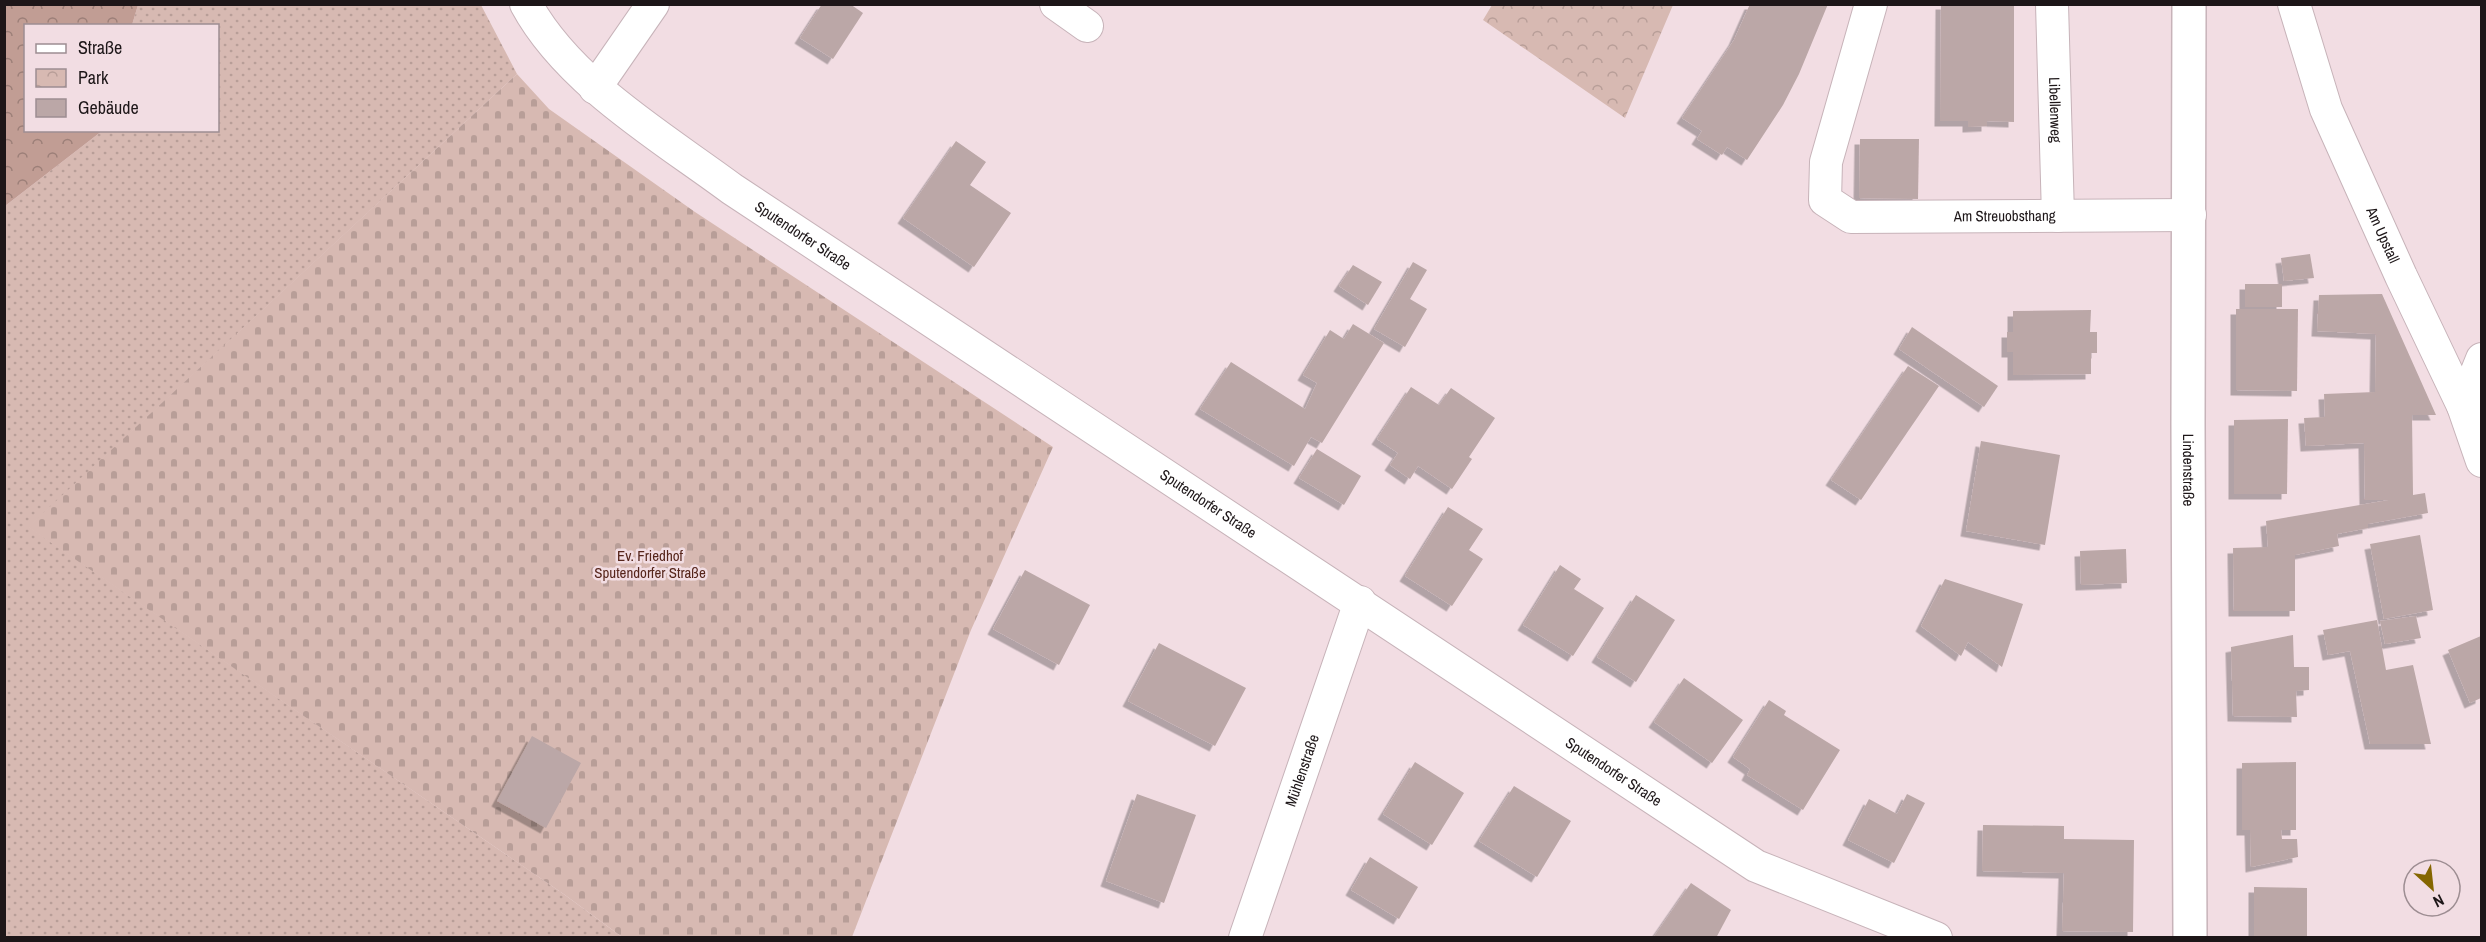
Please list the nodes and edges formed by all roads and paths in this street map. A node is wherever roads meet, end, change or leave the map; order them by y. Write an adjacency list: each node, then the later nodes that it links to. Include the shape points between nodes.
1 (526, 4): 9 (street, Sputendorfer Straße, via 564,58)
2 (653, 4): 9 (street)
3 (1056, 4): 8 (street)
4 (1871, 4): 11 (street, Am Streuobsthang, via 1826,162 1826,200 1851,217)
5 (2052, 4): 11 (street, Libellenweg)
6 (2189, 4): 10 (street, Lindenstraße)
7 (2294, 4): 13 (street, Am Upstall, via 2326,109)
8 (1087, 26)
9 (595, 88): 15 (street, Sputendorfer Straße, via 732,189)
10 (2190, 215): 11 (street, Am Streuobsthang); 18 (street, Lindenstraße)
11 (2058, 216)
12 (2481, 359): 13 (street)
13 (2463, 406): 14 (street, Am Upstall)
14 (2481, 461)
15 (1359, 602): 16 (street, Mühlenstraße); 17 (street, Sputendorfer Straße, via 1756,866)
16 (1245, 938)
17 (1936, 938)
18 (2190, 938)

